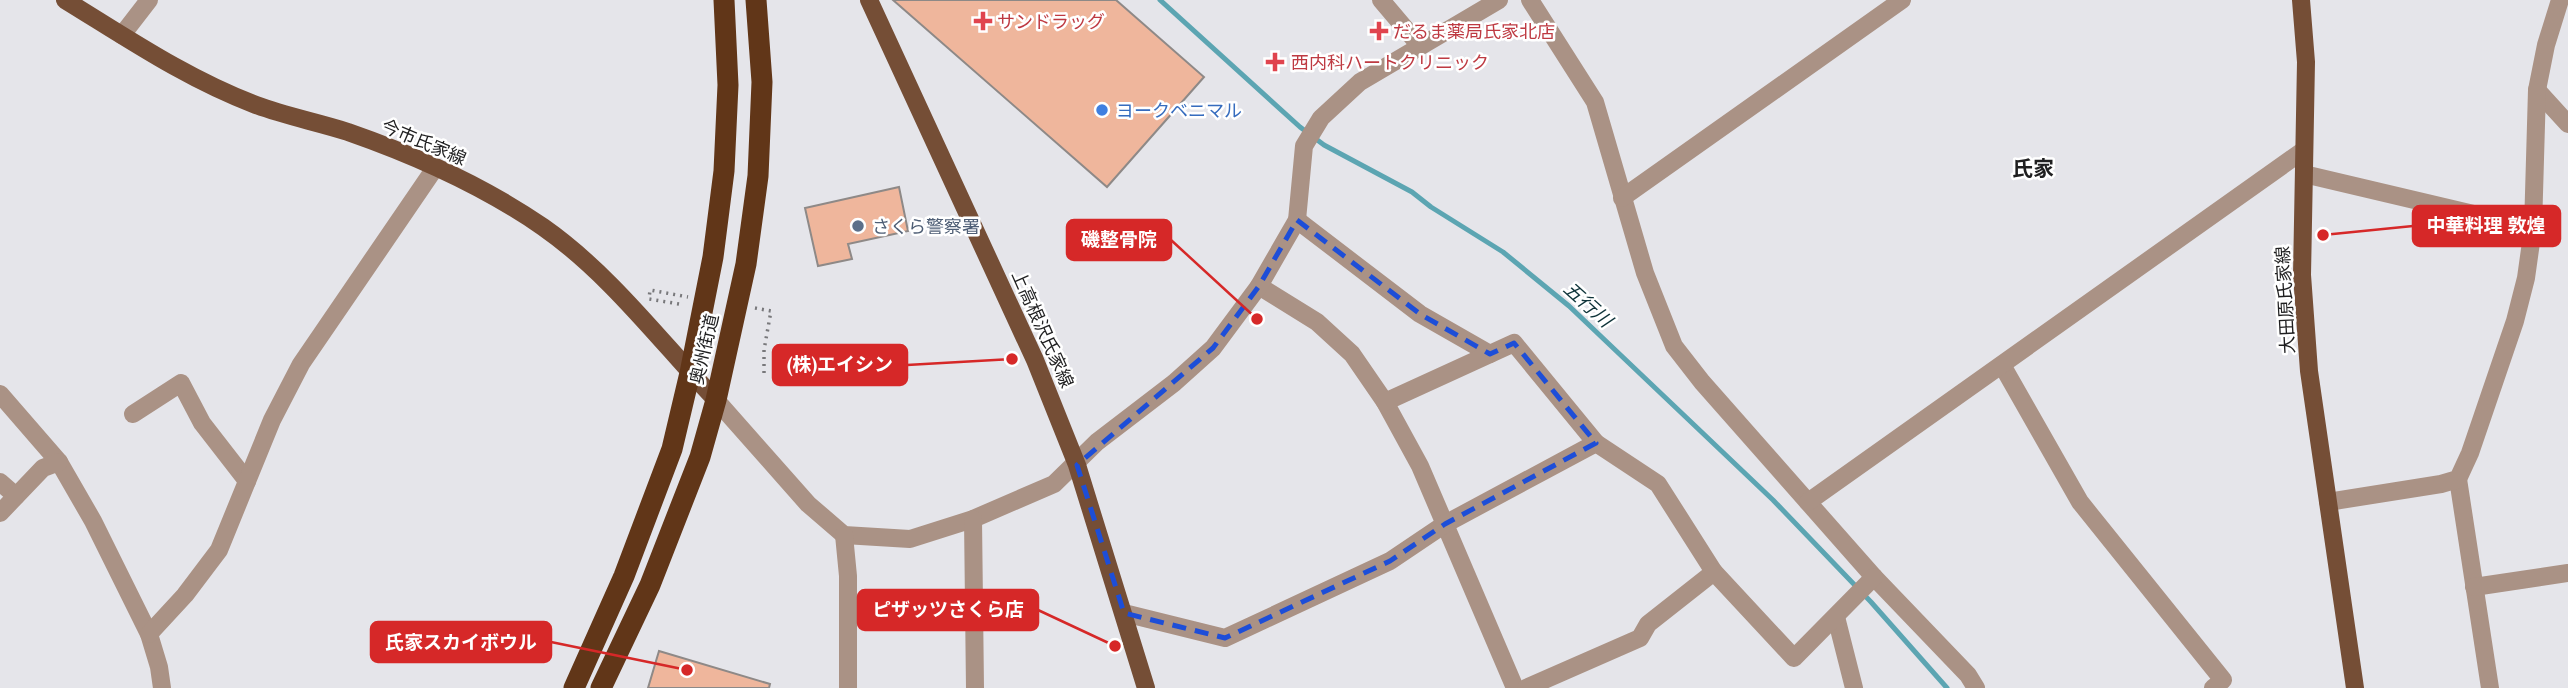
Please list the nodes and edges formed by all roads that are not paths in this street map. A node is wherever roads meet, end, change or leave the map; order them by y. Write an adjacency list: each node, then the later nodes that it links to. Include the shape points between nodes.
1 (65, 0): 12 (main road, 今市氏家線)
2 (149, 0): 12 (street)
3 (724, 0): 25 (highway, 奥州街道, via 729,85 724,171)
4 (756, 0): 27 (highway, 奥州街道, via 762,82 758,176 746,264)
5 (869, 0): 32 (main road, 上高根沢氏家線, via 1029,348)
6 (1381, 0): 13 (street)
7 (1499, 0): 13 (street)
8 (1530, 0): 19 (street, via 1595,102)
9 (1902, 0): 19 (street)
10 (2301, 0): 16 (main road, 大田原氏家線, via 2306,62)
11 (2560, 0): 14 (street)
12 (122, 35): 17 (main road, 今市氏家線, via 203,83 258,106 348,132)
13 (1420, 46): 20 (street, via 1360,82 1321,118 1304,146)
14 (2537, 90): 15 (street); 21 (street)
15 (2568, 124)
16 (2304, 150): 18 (main road, 大田原氏家線); 24 (street)
17 (435, 168): 25 (main road, 今市氏家線, via 495,197 575,252); 34 (street, via 301,364)
18 (2304, 174): 21 (street); 38 (main road, 大田原氏家線, via 2302,275 2309,371)
19 (1622, 198): 37 (street, via 1674,346)
20 (1297, 220): 22 (street); 23 (street, via 1420,314)
21 (2533, 228): 33 (street, via 2515,321)
22 (1259, 286): 28 (street, via 1317,322 1352,354); 32 (street, via 1213,348 1097,442)
23 (1490, 354): 28 (street); 30 (street, via 1514,342)
24 (2002, 365): 37 (street); 60 (street, via 2080,502 2223,680)
25 (690, 373): 27 (main road, 今市氏家線); 51 (highway, 奥州街道, via 672,449 624,576)
26 (0, 394): 31 (street)
27 (716, 400): 42 (street, via 808,505); 52 (highway, 奥州街道, via 700,457 660,559)
28 (1385, 402): 41 (street)
29 (133, 414): 34 (street, via 181,383 202,423)
30 (1596, 443): 41 (street); 43 (street, via 1658,484)
31 (59, 463): 36 (street, via 43,468); 49 (street)
32 (1077, 465): 40 (street, via 1055,484); 47 (main road, 上高根沢氏家線)
33 (2458, 479): 38 (street); 46 (street)
34 (247, 481): 49 (street, via 219,550)
35 (0, 482): 36 (street)
36 (16, 496): 39 (street)
37 (1808, 502): 45 (street)
38 (2328, 502): 61 (main road, 大田原氏家線)
39 (0, 513)
40 (973, 519): 42 (street, via 910,539); 54 (street)
41 (1445, 524): 47 (street, via 1390,561 1225,638); 56 (street)
42 (844, 536): 53 (street)
43 (1714, 572): 48 (street, via 1794,658); 57 (street, via 1648,624 1640,638)
44 (2568, 573): 46 (street)
45 (1874, 577): 48 (street); 59 (street)
46 (2474, 587): 62 (street)
47 (1124, 613): 55 (main road, 上高根沢氏家線)
48 (1836, 617): 58 (street)
49 (149, 634): 50 (street)
50 (162, 688)
51 (574, 688)
52 (601, 688)
53 (848, 688)
54 (975, 688)
55 (1146, 688)
56 (1515, 688)
57 (1526, 688)
58 (1854, 688)
59 (1976, 688)
60 (2213, 688)
61 (2355, 688)
62 (2490, 688)

